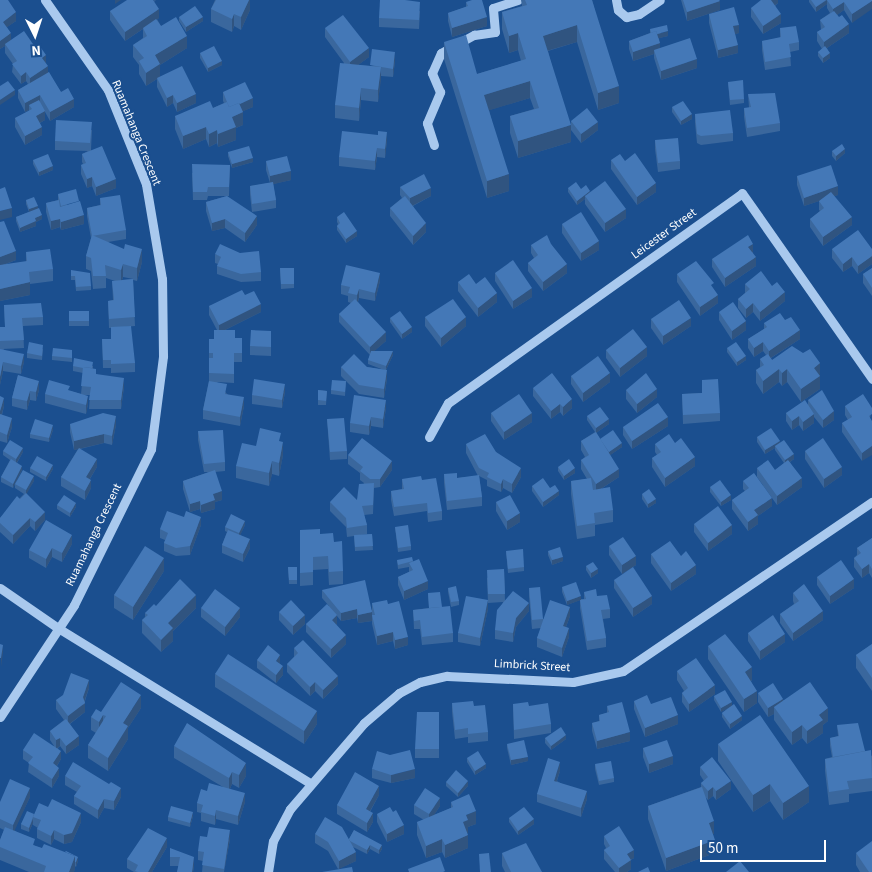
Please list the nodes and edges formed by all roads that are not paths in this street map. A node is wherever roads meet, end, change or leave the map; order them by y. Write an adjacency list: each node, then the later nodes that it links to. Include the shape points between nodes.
1 (46, 0): 10 (street, Ruamahanga Crescent, via 108,90 146,184 162,278 163,356 151,449 74,605)
2 (518, 0): 5 (street, via 494,8 495,32 474,35 441,53 432,73 440,92 427,123)
3 (616, 0): 4 (street, via 618,10 626,17 639,14)
4 (660, 0)
5 (434, 145)
6 (872, 379): 7 (street, Leicester Street, via 742,194 448,403)
7 (429, 438)
8 (872, 502): 12 (street, Limbrick Street, via 622,671 573,682 446,676 420,682 399,692 364,723)
9 (0, 588): 10 (street)
10 (58, 628): 11 (street, Ruamahanga Crescent); 12 (street)
11 (0, 717)
12 (310, 783): 13 (street, Limbrick Street, via 290,809 273,841)
13 (268, 872)

